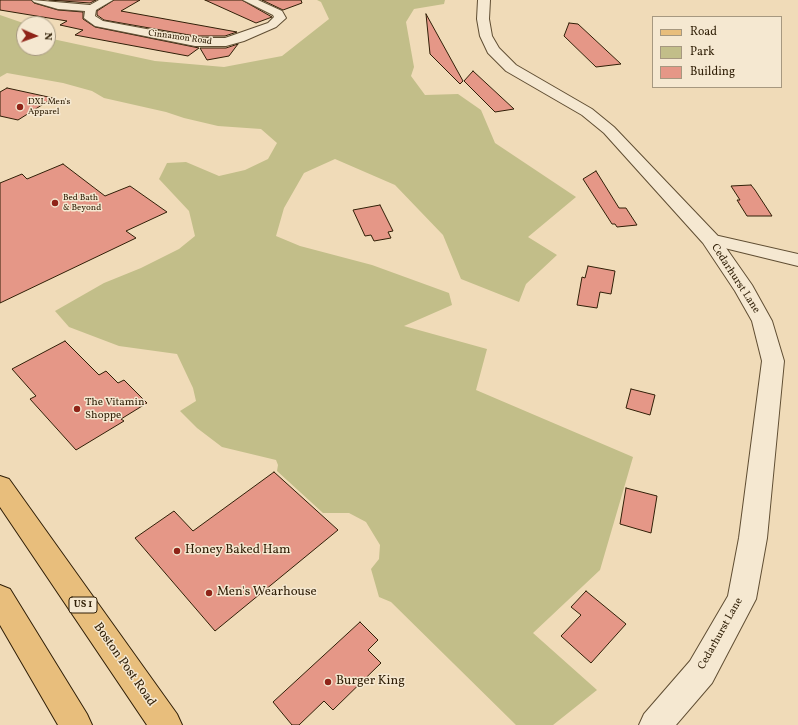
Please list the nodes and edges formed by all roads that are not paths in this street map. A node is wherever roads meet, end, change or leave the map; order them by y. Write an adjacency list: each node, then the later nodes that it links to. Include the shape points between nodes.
1 (38, 0): 5 (street, via 58,6)
2 (107, 0): 5 (street)
3 (249, 0): 5 (street, Cinnamon Road, via 278,12 280,18 272,25 240,38 216,43 195,42 104,25 90,18)
4 (484, 0): 6 (street, Cedarhurst Lane, via 486,36 493,50 511,68 587,112 609,130)
5 (92, 8)
6 (710, 239): 7 (street); 12 (street, Cedarhurst Lane, via 745,290 762,321 773,361 753,538 742,599 701,672)
7 (798, 260)
8 (0, 486): 11 (main road, Boston Post Road / US 1)
9 (0, 598): 10 (main road)
10 (76, 725)
11 (166, 725)
12 (655, 725)

